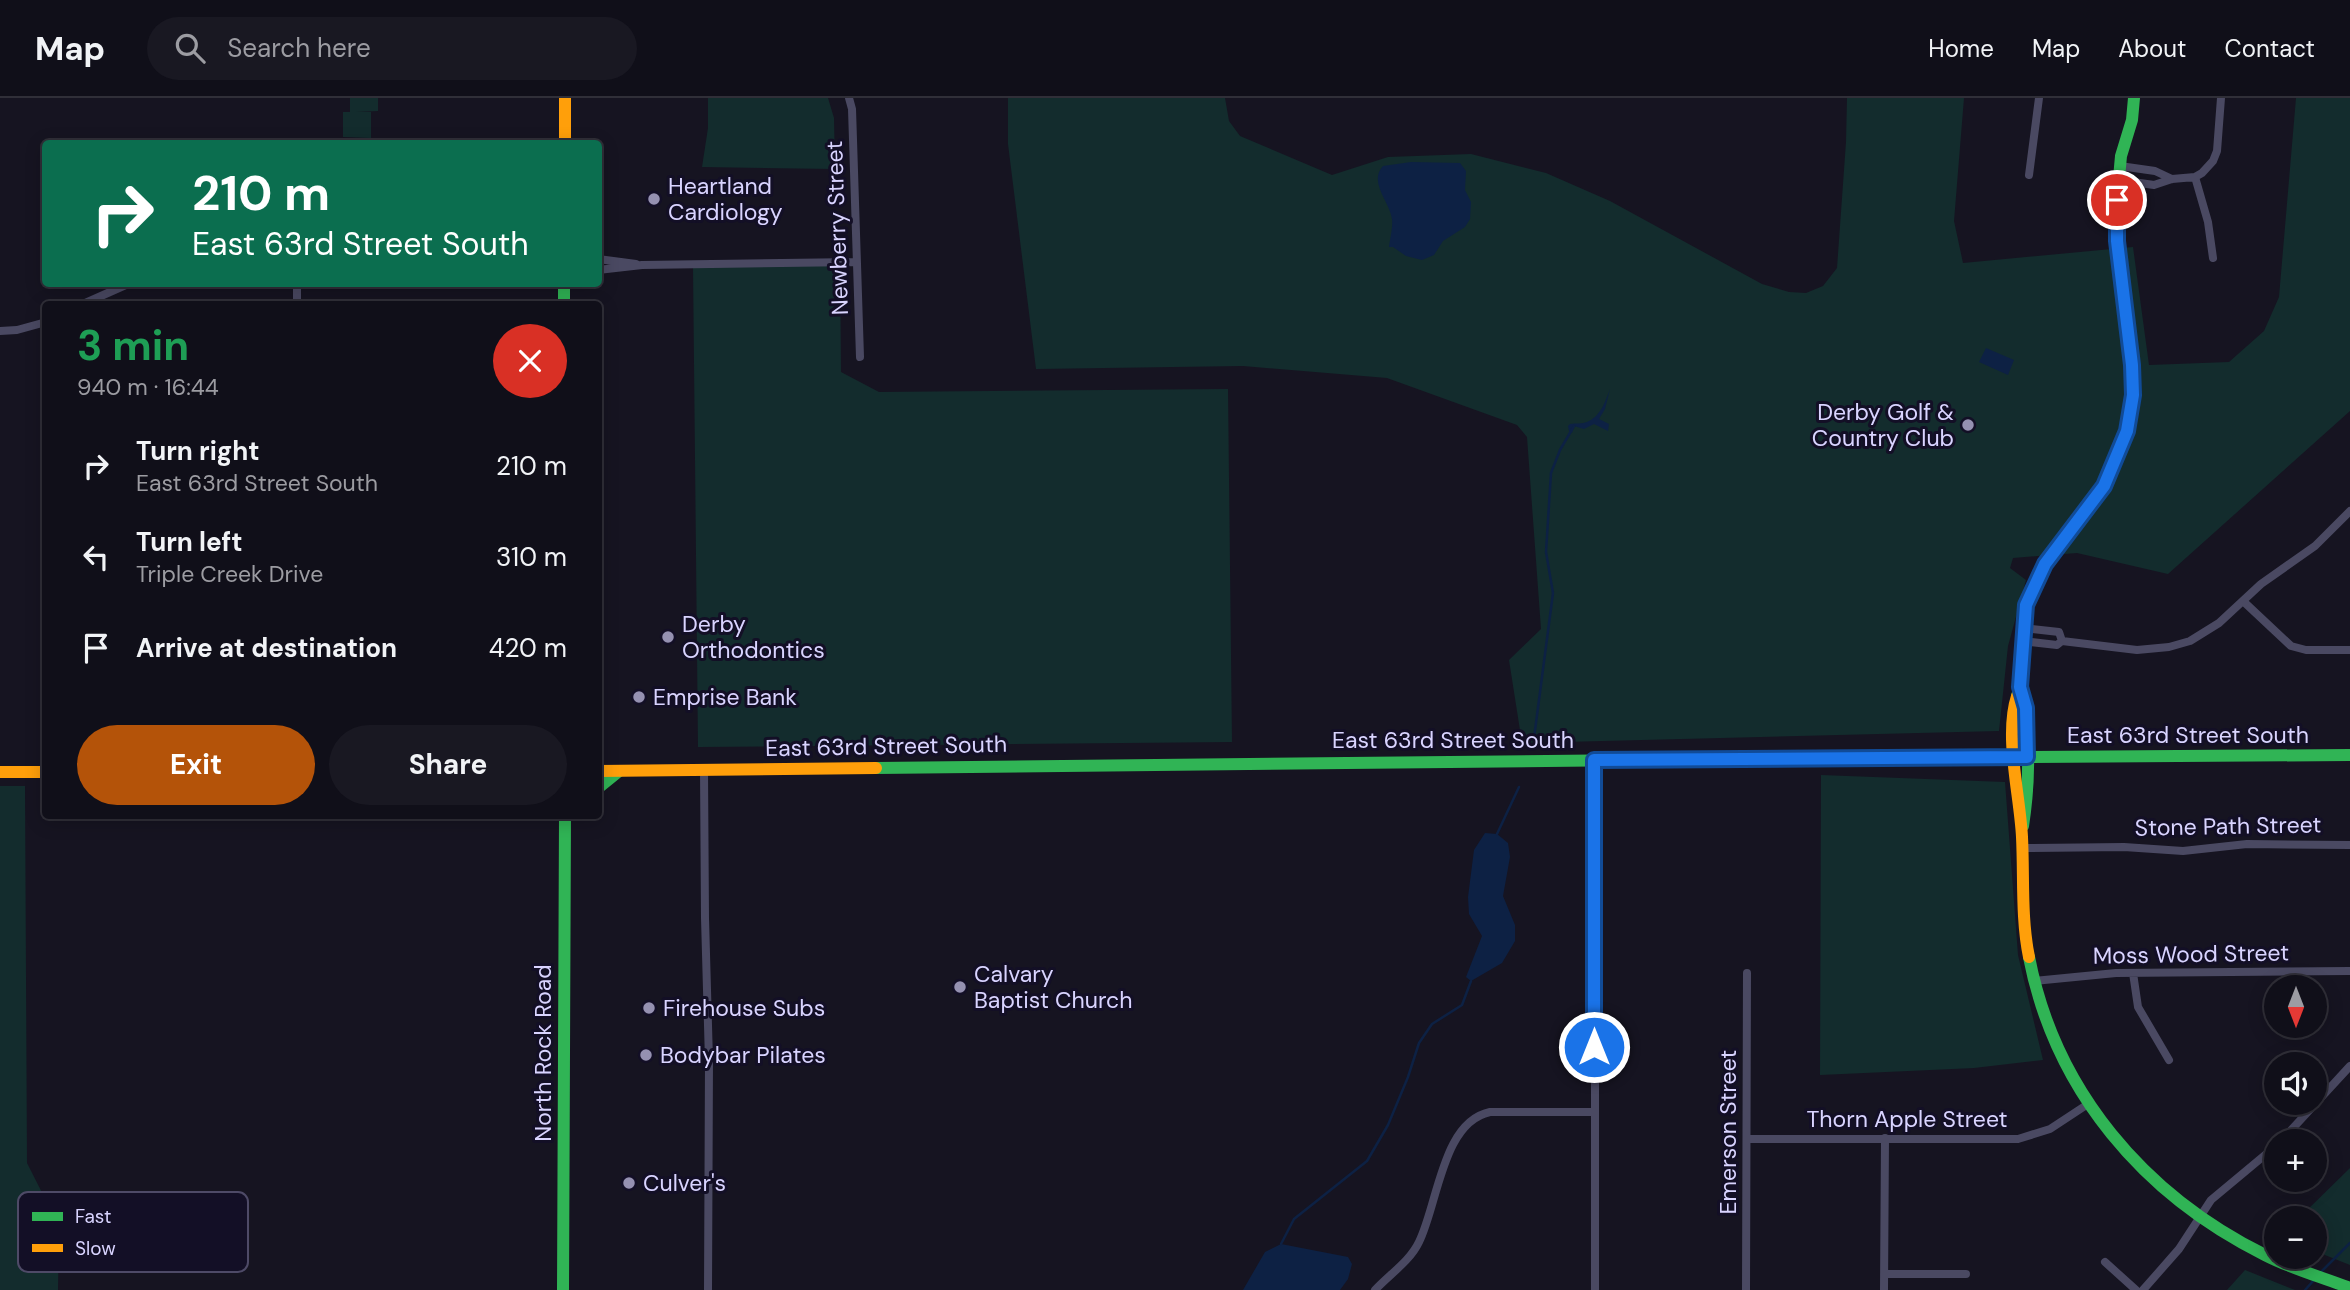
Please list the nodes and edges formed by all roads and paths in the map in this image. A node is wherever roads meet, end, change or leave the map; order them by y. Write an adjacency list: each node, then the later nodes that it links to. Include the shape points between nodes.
1 (565, 98): 6 (main road)
2 (849, 98): 14 (street, Newberry Street)
3 (2039, 98): 8 (street)
4 (2134, 98): 7 (main road)
5 (2221, 98): 9 (street, via 2217,151 2209,167)
6 (565, 140)
7 (2120, 166): 10 (street); 11 (main road)
8 (2029, 175)
9 (2195, 177): 10 (street); 12 (street)
10 (2172, 179): 11 (street, via 2154,185)
11 (2119, 180): 24 (main road, via 2117,241 2133,395 2127,431 2104,486 2045,564 2026,605)
12 (2213, 258)
13 (602, 260): 15 (street)
14 (857, 262): 15 (street); 21 (street, Newberry Street)
15 (642, 265): 16 (street)
16 (602, 270)
17 (121, 287): 18 (street)
18 (90, 301)
19 (42, 323): 20 (street)
20 (0, 331)
21 (860, 357)
22 (2350, 511): 23 (street, via 2315,546)
23 (2243, 601): 25 (street, via 2212,629 2169,647 2137,650); 26 (street, via 2291,646)
24 (2023, 634): 25 (street, via 2057,645); 25 (street, via 2058,632); 28 (main road, via 2020,687 2026,708)
25 (2062, 641)
26 (2350, 650)
27 (2350, 755): 28 (main road, East 63rd Street South)
28 (2020, 757): 29 (main road, East 63rd Street South); 40 (main road, via 2027,797)
29 (1594, 760): 30 (main road, East 63rd Street South); 48 (street)
30 (704, 770): 32 (main road, East 63rd Street South); 59 (street)
31 (602, 771): 32 (main road, East 63rd Street South)
32 (620, 771): 35 (main road)
33 (0, 772): 34 (main road)
34 (42, 772)
35 (602, 785)
36 (565, 819): 38 (main road, North Rock Road)
37 (573, 819): 38 (main road)
38 (565, 830): 58 (main road, North Rock Road)
39 (2350, 845): 40 (street, Stone Path Street, via 2247,844 2183,851)
40 (2022, 848): 44 (main road, via 2025,939)
41 (2350, 971): 43 (street, Moss Wood Street)
42 (1747, 973): 51 (street, Emerson Street)
43 (2133, 973): 44 (street, Moss Wood Street); 45 (street, via 2138,1007)
44 (2034, 981): 47 (main road, via 2058,1048)
45 (2169, 1060)
46 (2350, 1066): 49 (street)
47 (2088, 1104): 50 (street, Thorn Apple Street, via 2050,1129 2018,1139); 53 (main road, via 2139,1167)
48 (1594, 1112): 60 (street, via 1490,1112 1474,1117 1452,1146 1419,1243); 61 (street)
49 (2292, 1129)
50 (1885, 1138): 51 (street, Thorn Apple Street); 55 (street)
51 (1747, 1139): 62 (street, Emerson Street)
52 (2264, 1155): 53 (street, via 2218,1192)
53 (2199, 1217): 57 (main road, via 2268,1257); 65 (street, via 2179,1249)
54 (2105, 1262): 64 (street)
55 (1884, 1274): 56 (street); 63 (street)
56 (1966, 1274)
57 (2350, 1288)
58 (563, 1290)
59 (708, 1290)
60 (1375, 1290)
61 (1595, 1290)
62 (1746, 1290)
63 (1884, 1290)
64 (2136, 1290)
65 (2143, 1290)

